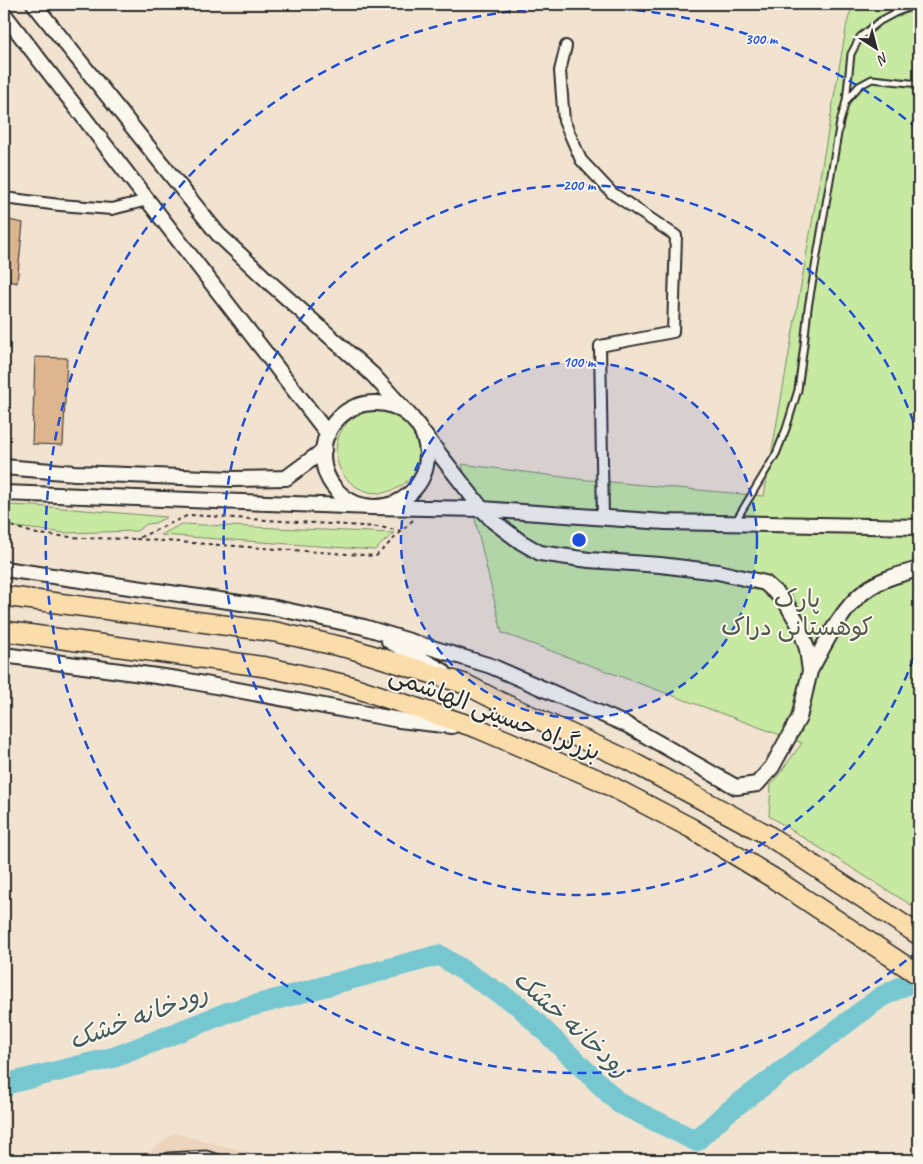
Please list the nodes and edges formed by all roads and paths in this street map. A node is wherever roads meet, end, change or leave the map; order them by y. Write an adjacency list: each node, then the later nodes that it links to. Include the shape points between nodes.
1 (34, 4): 11 (street, via 218,234 373,375)
2 (716, 4): 3 (lane)
3 (740, 4)
4 (918, 4): 8 (lane, via 880,21 860,37 851,54)
5 (4, 14): 10 (street)
6 (566, 46): 22 (street, via 560,71 564,121 580,160 612,193 676,236 673,332 600,346)
7 (919, 84): 8 (lane, via 872,79 859,86)
8 (846, 101): 24 (lane, via 809,298 798,390 776,454)
9 (4, 198): 10 (street, via 112,209)
10 (148, 200): 13 (street)
11 (412, 418): 12 (street); 13 (street, via 398,408 382,403 365,404 337,420)
12 (423, 433): 19 (street, via 428,450 426,468 419,484 399,501); 21 (street)
13 (328, 434): 14 (street)
14 (324, 450): 16 (street, via 286,478); 19 (street, via 324,466 330,482 355,503)
15 (4, 467): 16 (street)
16 (233, 479): 18 (street)
17 (4, 493): 18 (street)
18 (232, 502): 19 (street)
19 (372, 507): 20 (street)
20 (425, 508): 21 (street); 26 (path)
21 (482, 509): 22 (street); 34 (street, via 508,533 540,553 718,572 765,583 785,601 800,625)
22 (603, 518): 24 (street)
23 (4, 524): 27 (path, via 37,534)
24 (734, 524): 25 (street)
25 (919, 527)
26 (402, 531): 27 (path, via 189,515); 27 (path, via 376,556)
27 (136, 538)
28 (4, 569): 31 (street, via 276,608)
29 (919, 569): 34 (street, via 865,590 846,610)
30 (4, 596): 35 (highway, بزرگراه حسینی الهاشمی, via 276,632 352,650)
31 (364, 627): 34 (street, via 490,666 627,725 736,787 757,784 772,767 799,718); 35 (street)
32 (4, 631): 36 (highway, بزرگراه حسینی الهاشمی, via 266,667 347,685)
33 (4, 655): 36 (street, via 178,679 399,720)
34 (810, 671)
35 (465, 684): 37 (highway, بزرگراه حسینی الهاشمی, via 628,760 766,834)
36 (478, 728): 38 (highway, بزرگراه حسینی الهاشمی, via 599,780 691,828)
37 (919, 935)
38 (919, 975)
39 (162, 1160): 40 (lane, via 168,1156 206,1154)
40 (226, 1160)

